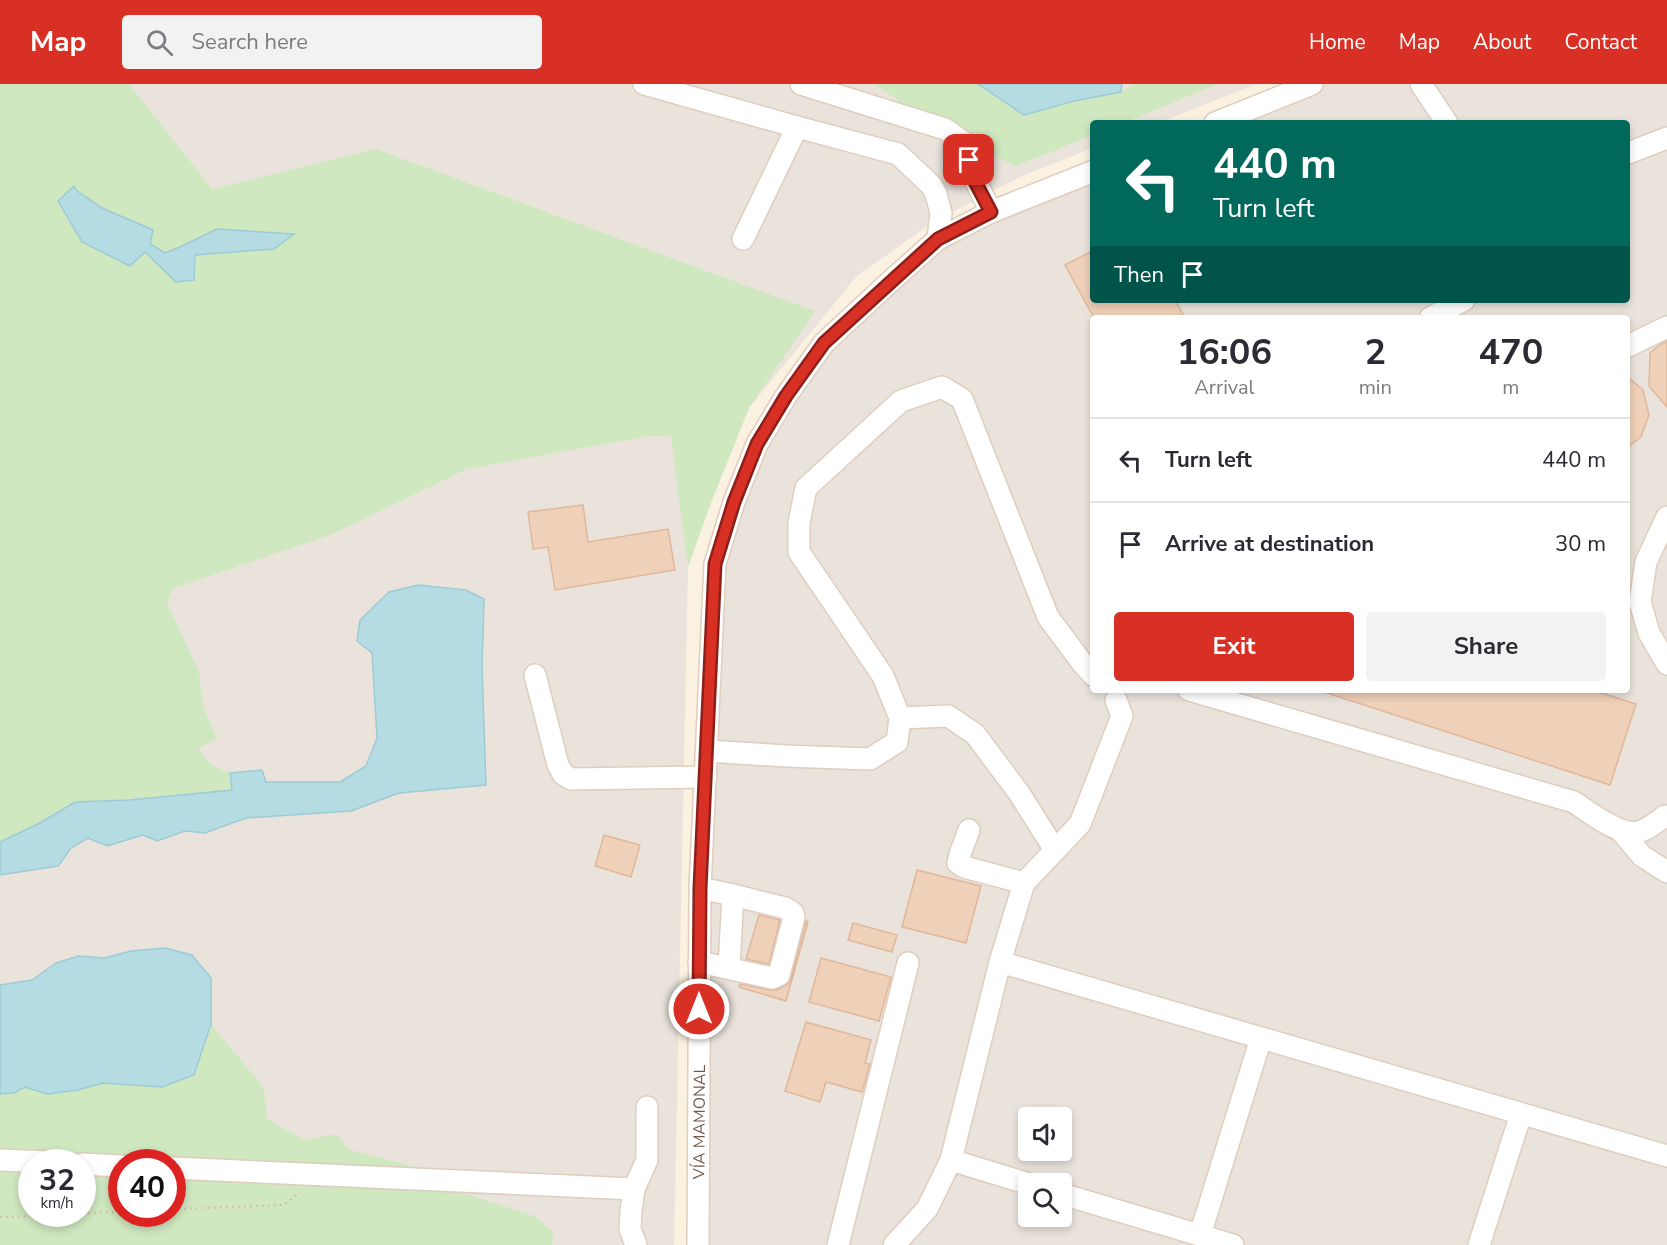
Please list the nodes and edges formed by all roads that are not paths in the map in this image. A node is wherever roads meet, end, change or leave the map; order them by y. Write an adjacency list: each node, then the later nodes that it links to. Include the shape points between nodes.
1 (644, 84): 7 (street)
2 (801, 84): 11 (street, via 945,129 965,143 972,176)
3 (1312, 84): 5 (street)
4 (1421, 84): 6 (street)
5 (1222, 120)
6 (1445, 120)
7 (797, 127): 12 (street); 13 (street, via 898,154 936,194 941,213)
8 (1667, 138): 9 (street)
9 (1630, 152)
10 (1090, 173): 11 (street, VÍA MAMONAL)
11 (991, 212): 13 (street, VÍA MAMONAL)
12 (743, 239)
13 (938, 239): 25 (street, VÍA MAMONAL, via 824,343 757,444 715,564)
14 (1458, 303): 15 (street)
15 (1436, 315)
16 (1667, 327): 17 (street)
17 (1630, 345)
18 (1667, 517): 19 (street, via 1646,562 1640,602 1649,633)
19 (1667, 664)
20 (1090, 672): 24 (street, via 1048,616 962,399 942,387 901,401 806,488 799,524 799,552 883,676)
21 (535, 675): 26 (street, via 563,774 572,779)
22 (1117, 693): 30 (street, via 1122,716 1080,824)
23 (1199, 693): 29 (street, via 1574,802)
24 (900, 718): 25 (street, via 897,742 870,759); 30 (street, via 948,716 975,734)
25 (707, 751): 26 (street, VÍA MAMONAL)
26 (706, 777): 33 (street, VÍA MAMONAL)
27 (1666, 814): 29 (street, via 1639,833)
28 (969, 830): 32 (street, via 958,862)
29 (1621, 831): 31 (street, via 1642,856)
30 (1055, 850): 32 (street)
31 (1667, 872)
32 (1024, 883): 36 (street)
33 (700, 888): 34 (street); 35 (street, VÍA MAMONAL)
34 (733, 895): 38 (street); 38 (street, via 785,908 794,917 777,976)
35 (699, 962): 38 (street); 52 (street, VÍA MAMONAL)
36 (1000, 962): 39 (street); 44 (street)
37 (908, 963): 53 (street)
38 (729, 968)
39 (1261, 1038): 41 (street); 50 (street)
40 (647, 1107): 48 (street, via 647,1160)
41 (1521, 1114): 42 (street); 56 (street)
42 (1667, 1156)
43 (0, 1160): 45 (street)
44 (951, 1160): 47 (street); 54 (street, via 927,1209)
45 (18, 1161)
46 (186, 1169): 48 (street)
47 (1018, 1181)
48 (634, 1189): 51 (street, via 630,1229)
49 (1072, 1197): 50 (street)
50 (1200, 1235): 55 (street)
51 (636, 1245)
52 (698, 1245)
53 (838, 1245)
54 (894, 1245)
55 (1233, 1245)
56 (1479, 1245)

